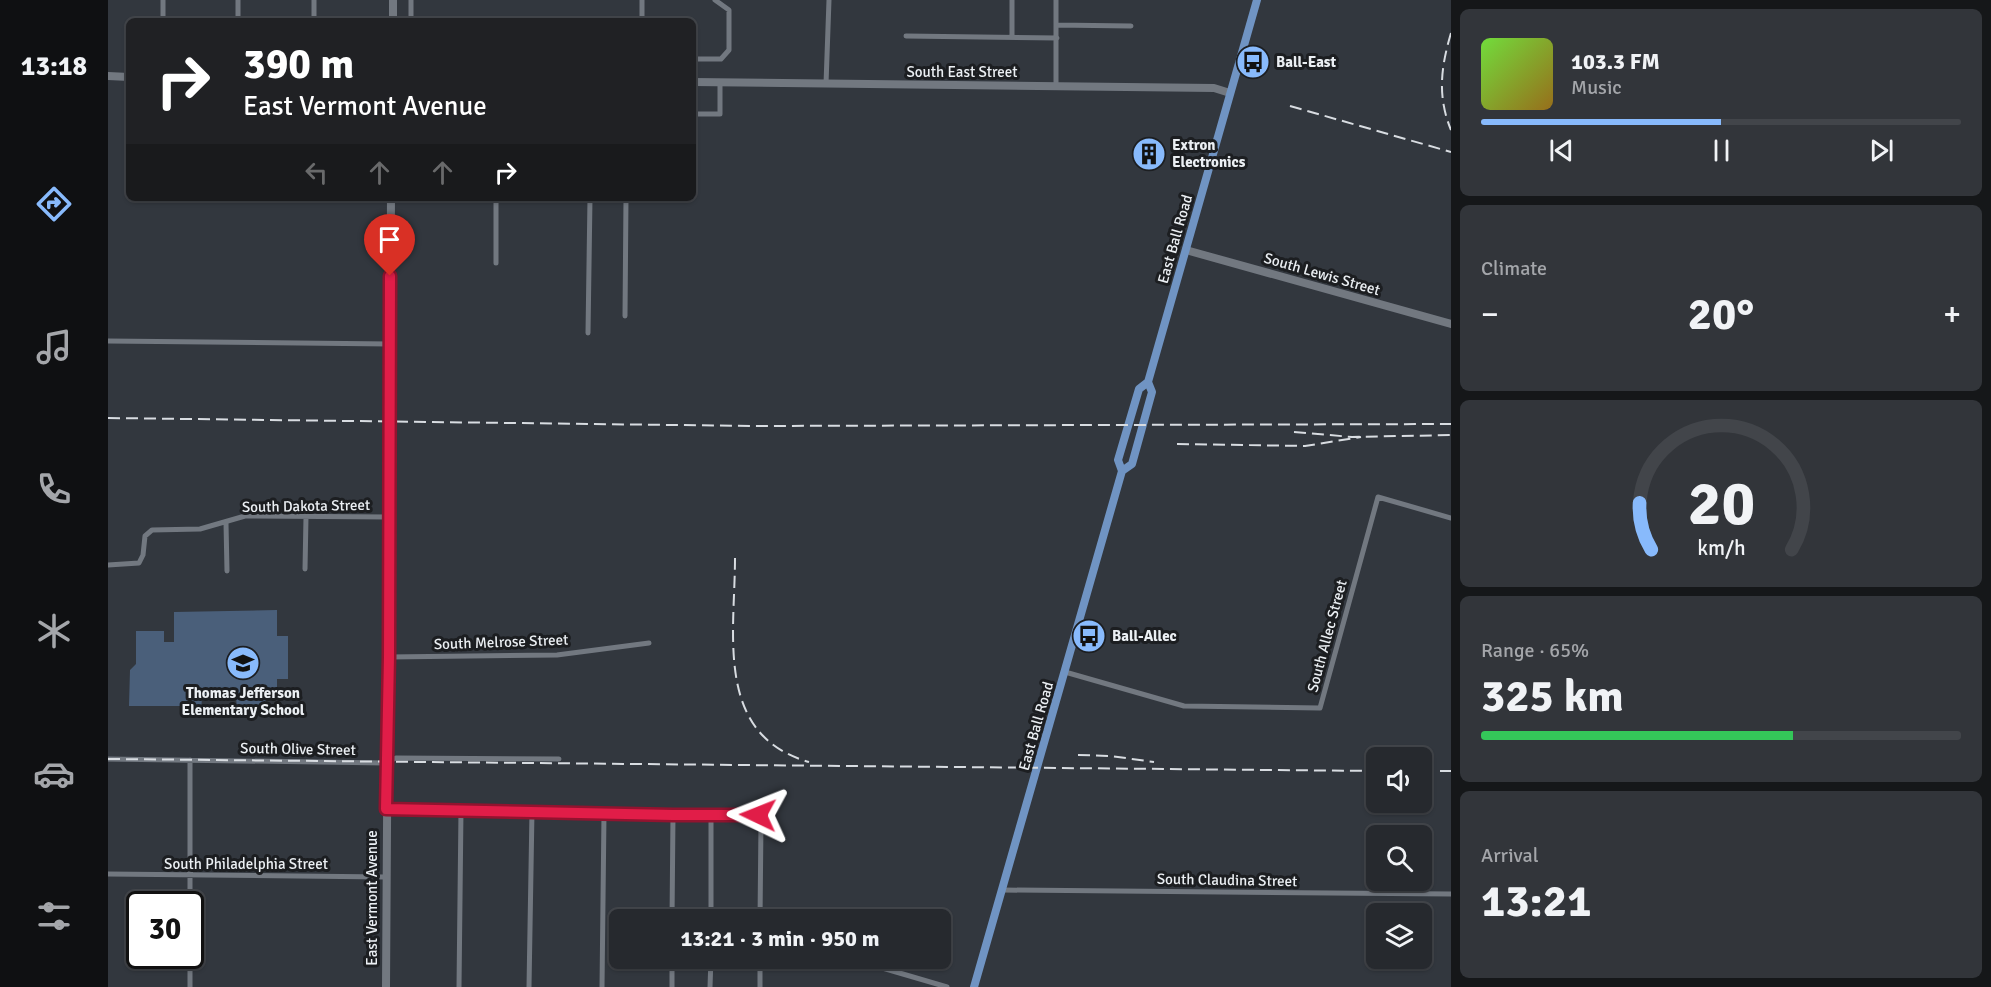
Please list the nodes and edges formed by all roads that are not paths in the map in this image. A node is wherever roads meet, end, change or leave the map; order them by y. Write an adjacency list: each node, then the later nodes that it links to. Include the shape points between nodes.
1 (164, 0): 12 (street)
2 (238, 0): 13 (street)
3 (314, 0): 14 (street)
4 (393, 0): 15 (street)
5 (411, 0): 16 (street)
6 (642, 0): 17 (street)
7 (715, 0): 23 (street, via 729,10 730,44 726,56)
8 (829, 0): 28 (street)
9 (1012, 0): 21 (street)
10 (1056, 0): 18 (street)
11 (1257, 0): 30 (main road, East Ball Road)
12 (163, 18)
13 (238, 18)
14 (314, 18)
15 (393, 18)
16 (411, 18)
17 (642, 18)
18 (1056, 25): 19 (street); 22 (street)
19 (1131, 26)
20 (906, 36): 21 (street)
21 (1012, 37): 22 (street)
22 (1058, 38): 29 (street)
23 (696, 59)
24 (108, 76): 25 (street)
25 (126, 77)
26 (696, 82): 27 (street, South East Street)
27 (720, 83): 28 (street, South East Street); 31 (street, via 720,114)
28 (826, 84): 29 (street, South East Street)
29 (1056, 86): 30 (street, South East Street, via 1214,88)
30 (1230, 93): 36 (main road, East Ball Road)
31 (696, 114)
32 (391, 201): 42 (street, East Vermont Avenue)
33 (496, 201): 37 (street)
34 (590, 201): 40 (street)
35 (626, 201): 38 (street)
36 (1186, 250): 39 (street, South Lewis Street); 43 (main road, East Ball Road)
37 (496, 263)
38 (625, 316)
39 (1451, 324)
40 (588, 333)
41 (108, 341): 42 (street)
42 (390, 344): 46 (street, East Vermont Avenue)
43 (1148, 382): 44 (main road, East Ball Road, via 1139,389 1118,460); 44 (main road, East Ball Road, via 1152,392 1132,464)
44 (1122, 471): 54 (main road, East Ball Road)
45 (306, 517): 46 (street, South Dakota Street); 48 (street, South Dakota Street, via 245,516); 50 (street)
46 (388, 517): 53 (street, East Vermont Avenue)
47 (1451, 518): 54 (street, South Allec Street, via 1378,497 1320,708 1184,706)
48 (226, 522): 49 (street, South Dakota Street, via 200,529 152,530 145,536 139,563); 51 (street)
49 (108, 565)
50 (305, 569)
51 (227, 571)
52 (649, 643): 53 (street, South Melrose Street, via 557,655)
53 (389, 657): 58 (street, East Vermont Avenue)
54 (1065, 672): 68 (main road, East Ball Road)
55 (108, 759): 57 (street, South Olive Street)
56 (560, 759): 58 (street, South Olive Street, via 396,758)
57 (190, 760): 58 (street, South Olive Street); 66 (street)
58 (386, 763): 59 (street, East Vermont Avenue)
59 (386, 809): 60 (street); 67 (street, East Vermont Avenue)
60 (461, 810): 61 (street); 81 (street)
61 (532, 811): 62 (street); 82 (street)
62 (604, 814): 64 (street); 83 (street)
63 (711, 814): 64 (street); 72 (street); 73 (street, via 758,815)
64 (673, 815): 71 (street)
65 (108, 874): 66 (street, South Philadelphia Street)
66 (190, 875): 67 (street, South Philadelphia Street); 69 (street)
67 (385, 877): 80 (street, East Vermont Avenue)
68 (1003, 890): 70 (street, South Claudina Street); 88 (main road, East Ball Road)
69 (190, 891)
70 (1451, 894)
71 (672, 909)
72 (711, 909)
73 (760, 909)
74 (190, 969): 79 (street)
75 (672, 969): 84 (street)
76 (711, 969): 85 (street)
77 (760, 969): 86 (street)
78 (886, 969): 87 (street)
79 (190, 987)
80 (386, 987)
81 (459, 987)
82 (529, 987)
83 (602, 987)
84 (672, 987)
85 (710, 987)
86 (760, 987)
87 (947, 987)
88 (974, 987)

